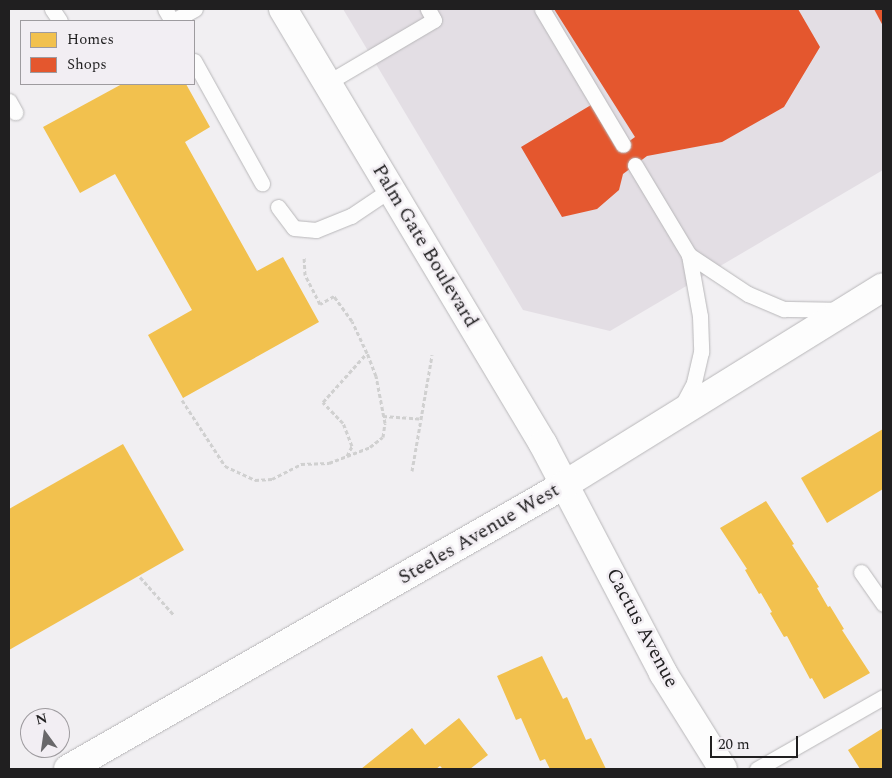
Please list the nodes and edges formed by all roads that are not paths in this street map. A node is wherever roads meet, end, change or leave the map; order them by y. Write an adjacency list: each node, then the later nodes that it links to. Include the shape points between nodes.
1 (52, 9): 7 (lane)
2 (165, 9): 8 (lane)
3 (195, 9): 9 (lane)
4 (282, 9): 11 (main road, Palm Gate Boulevard)
5 (428, 9): 11 (lane, via 434,20)
6 (542, 9): 12 (lane)
7 (59, 20)
8 (171, 20)
9 (174, 20)
10 (195, 63): 14 (lane)
11 (327, 83): 15 (main road, Palm Gate Boulevard)
12 (623, 145)
13 (635, 165): 17 (lane)
14 (262, 183)
15 (391, 189): 16 (lane, via 351,216 316,230 294,228); 21 (main road, Palm Gate Boulevard, via 543,444)
16 (278, 207)
17 (689, 254): 19 (lane, via 748,294 784,309); 20 (lane, via 700,316 700,352 694,383)
18 (883, 287): 19 (main road, Steeles Avenue West)
19 (846, 310): 20 (main road, Steeles Avenue West)
20 (677, 414): 21 (main road, Steeles Avenue West)
21 (564, 485): 25 (main road, Steeles Avenue West); 26 (main road, Cactus Avenue, via 663,673)
22 (861, 572): 23 (lane)
23 (883, 604)
24 (883, 697): 27 (lane)
25 (68, 769)
26 (723, 769)
27 (757, 769)

